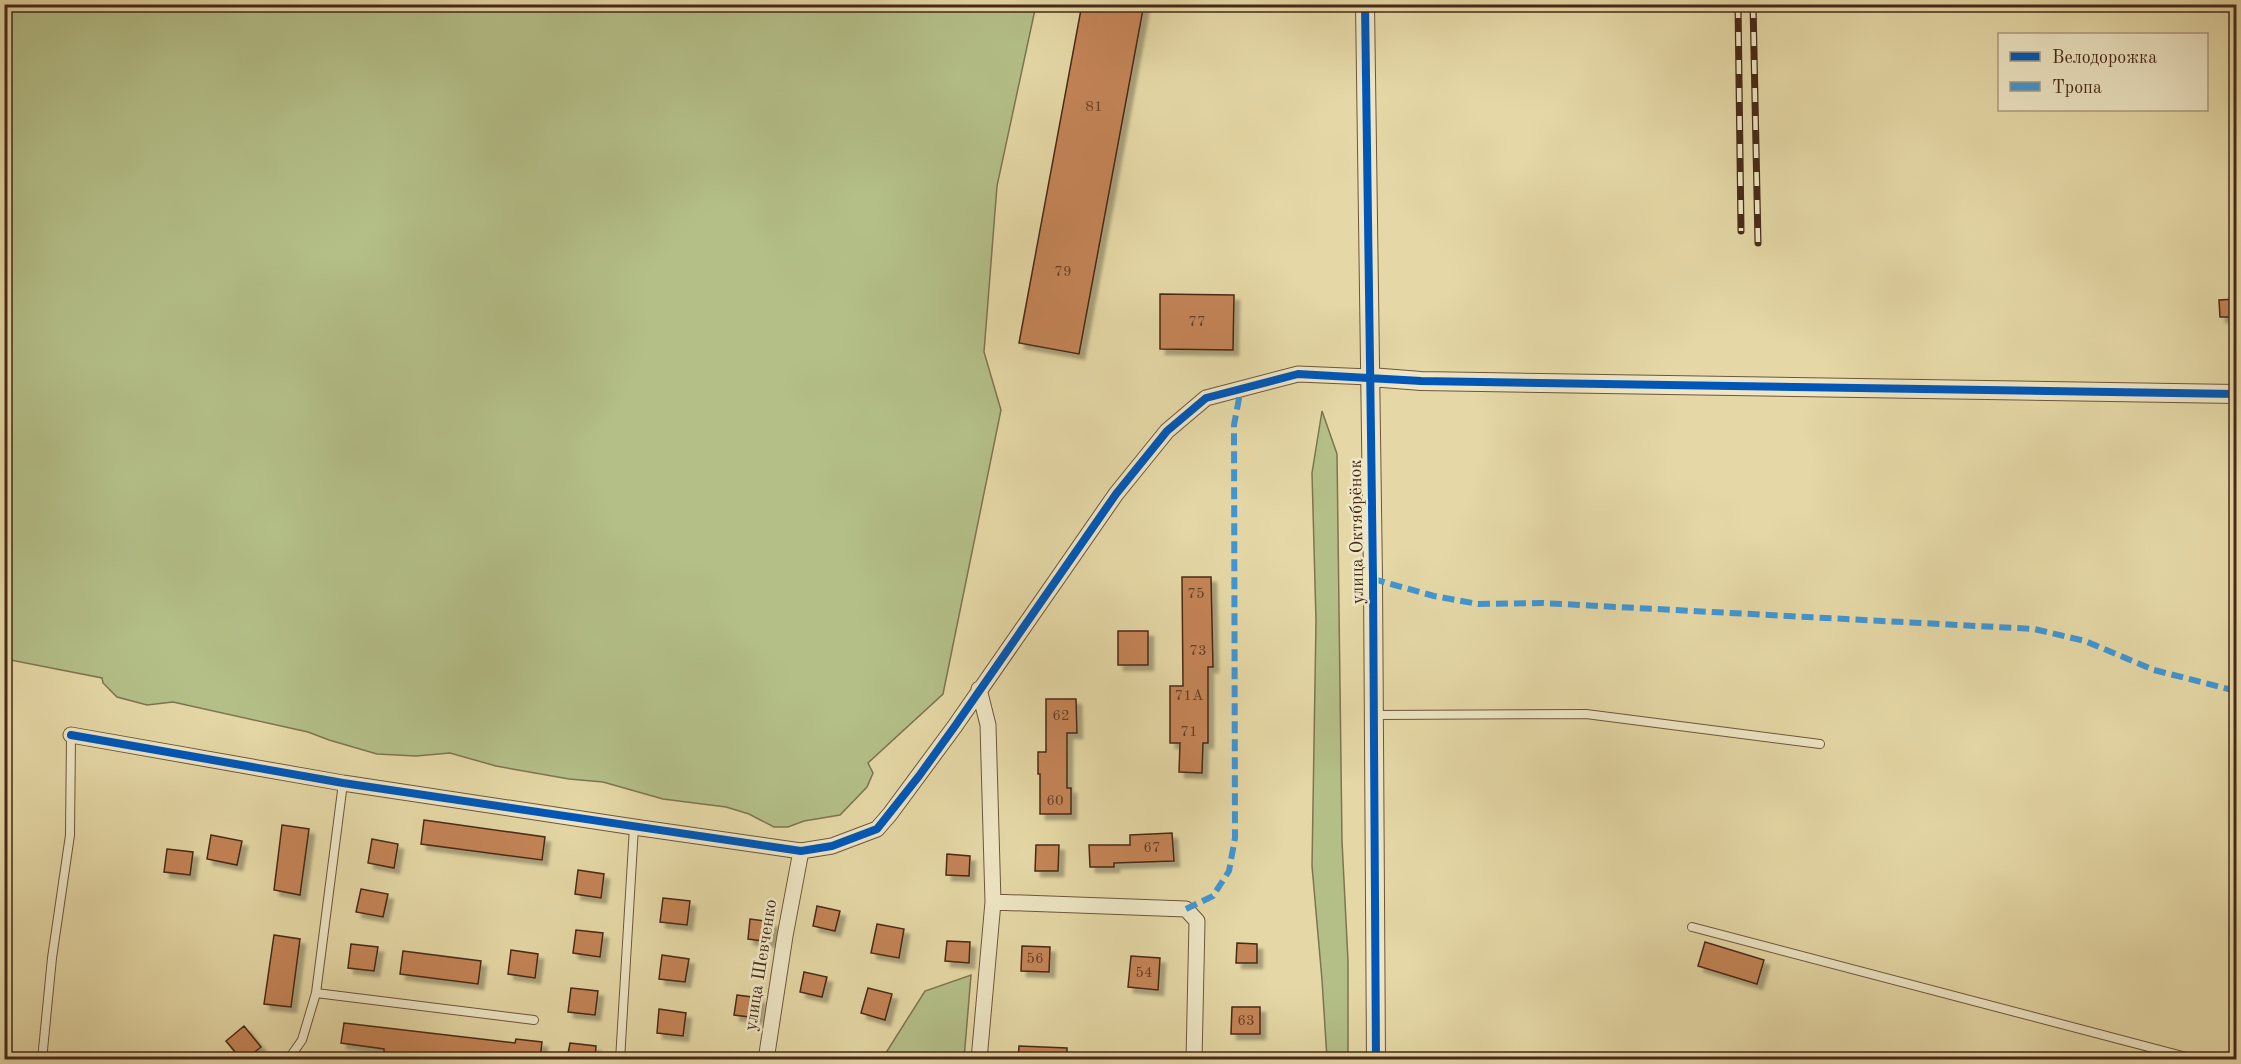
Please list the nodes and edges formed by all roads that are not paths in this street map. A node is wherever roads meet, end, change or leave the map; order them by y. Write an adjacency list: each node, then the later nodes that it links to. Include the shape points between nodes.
1 (1365, 4): 2 (street, улица Октябрёнок)
2 (1370, 377): 3 (street, via 1420,381); 4 (street, via 1298,374 1206,398 1167,430 1116,494); 5 (street, улица Октябрёнок)
3 (2236, 394)
4 (979, 690): 10 (street, via 877,829 832,846); 11 (street, via 988,725)
5 (1374, 715): 7 (lane, via 1586,714); 21 (street, улица Октябрёнок)
6 (71, 735): 8 (street); 15 (lane, via 70,835)
7 (1820, 744)
8 (343, 783): 9 (street); 13 (lane)
9 (634, 827): 10 (street); 17 (lane)
10 (801, 851): 18 (street, улица Шевченко)
11 (993, 902): 19 (street); 20 (street, via 1186,909 1197,921)
12 (1692, 927): 22 (lane)
13 (316, 993): 14 (lane); 16 (lane, via 302,1040)
14 (534, 1020)
15 (42, 1059)
16 (288, 1059)
17 (620, 1059)
18 (766, 1059)
19 (979, 1059)
20 (1194, 1059)
21 (1376, 1059)
22 (2198, 1059)

